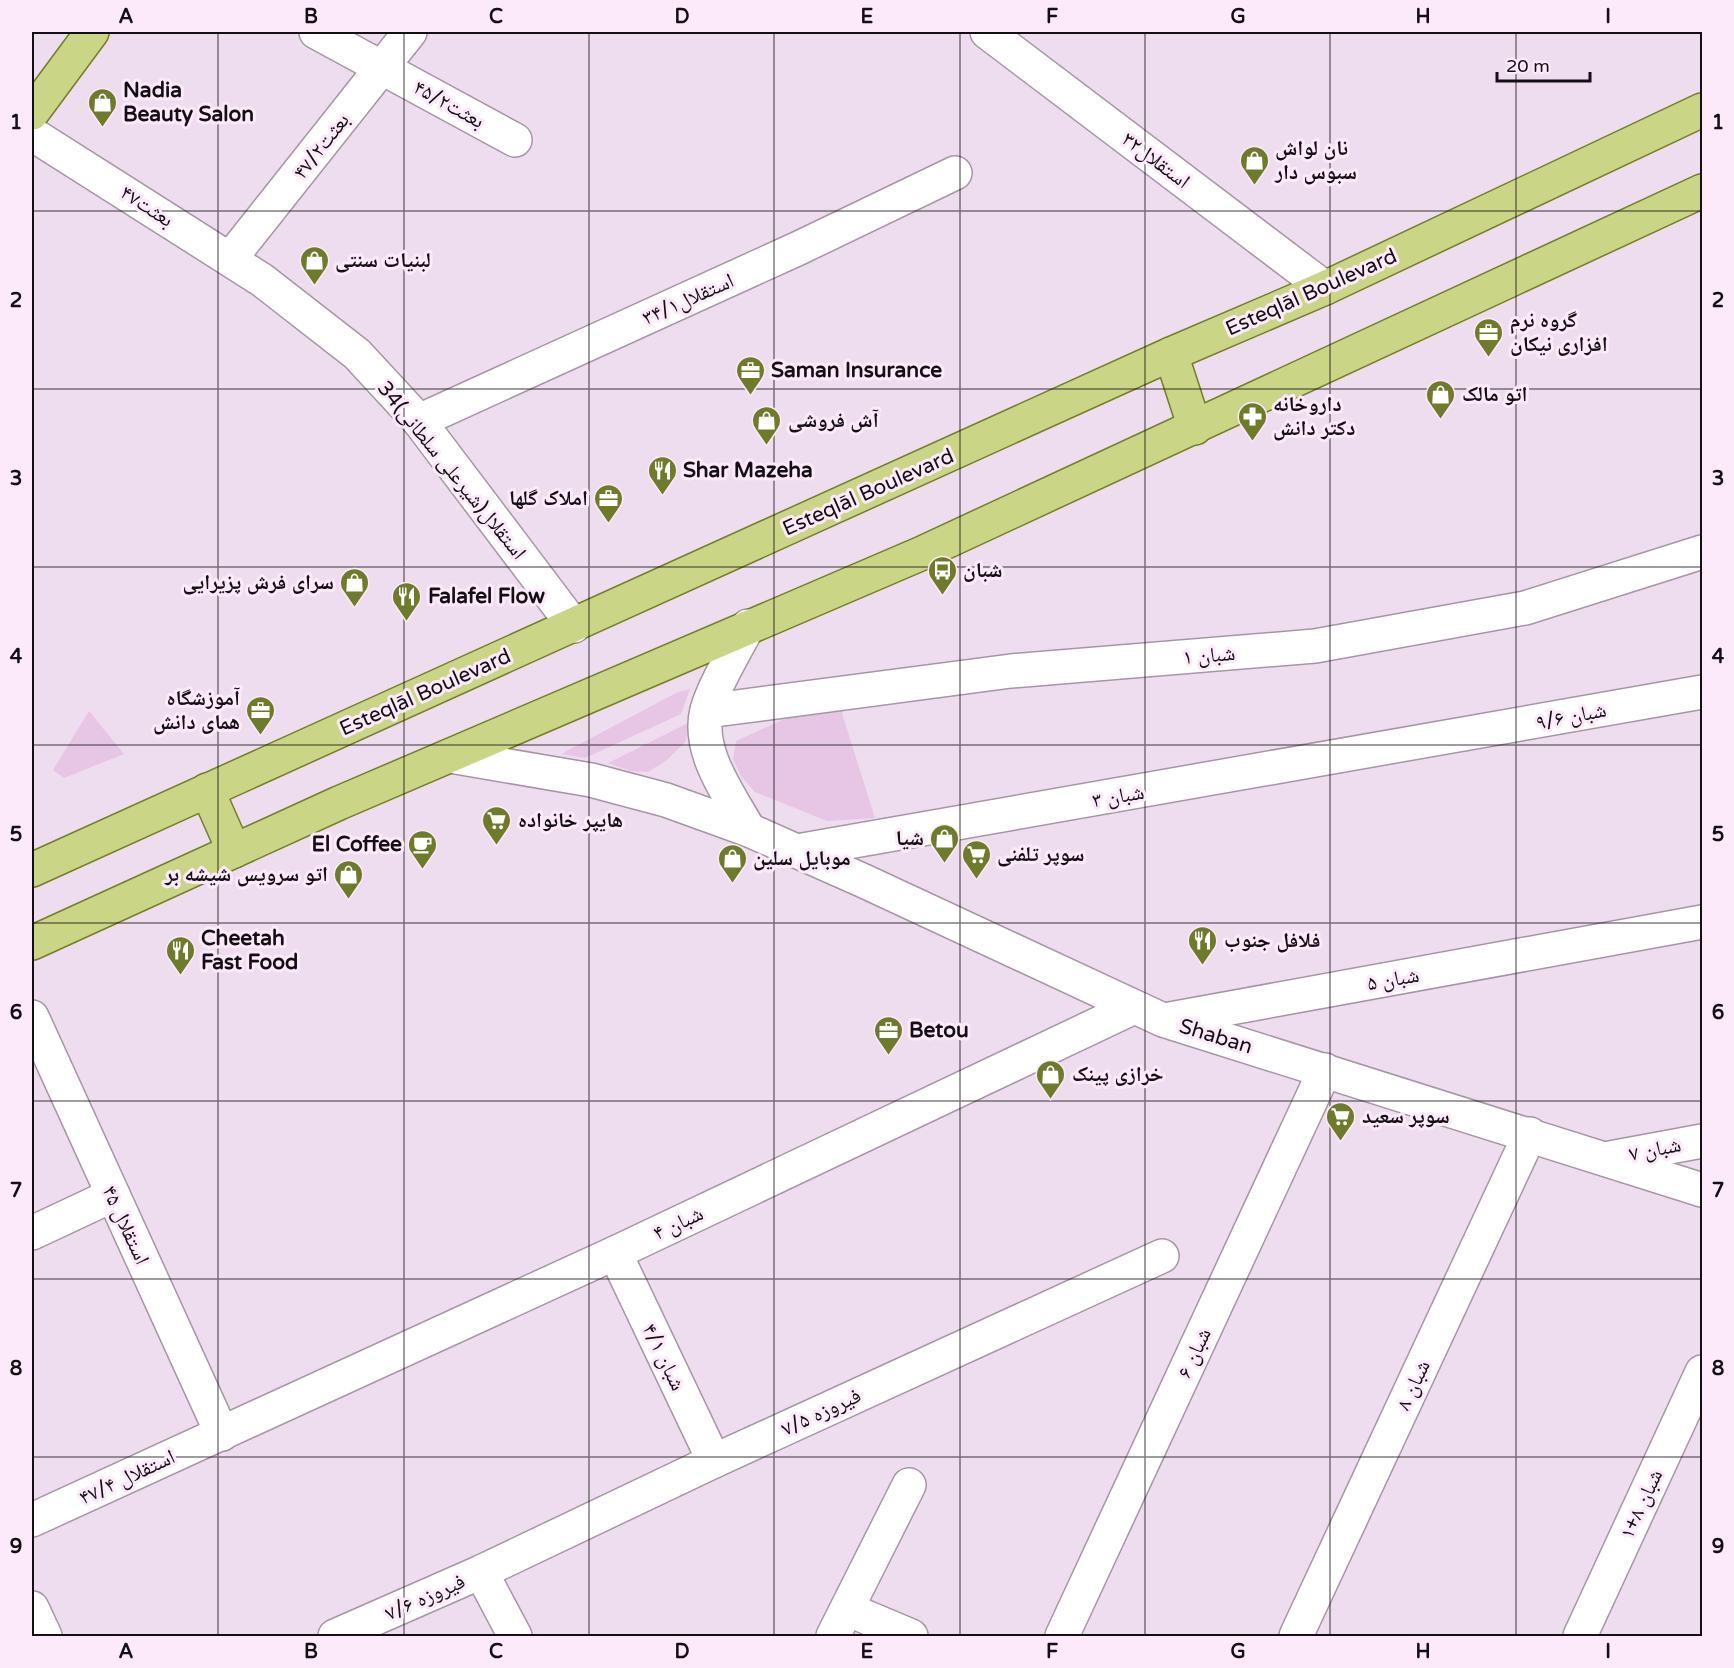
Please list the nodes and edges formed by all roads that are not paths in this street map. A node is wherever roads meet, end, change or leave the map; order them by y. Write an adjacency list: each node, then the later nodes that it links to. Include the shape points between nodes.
1 (92, 32): 7 (main road)
2 (316, 32): 5 (street, بعثت۴۵/۲)
3 (410, 32): 5 (street, بعثت۴۷/۲)
4 (987, 32): 14 (street, استقلال۳۲)
5 (382, 67): 9 (street, بعثت۴۵/۲); 12 (street, بعثت۴۷/۲)
6 (1702, 110): 14 (main road, Esteqlāl Boulevard)
7 (32, 113)
8 (32, 134): 12 (street, بعثت۴۷)
9 (515, 140)
10 (955, 173): 16 (street, استقلال۳۴/۱, via 799,249)
11 (1702, 192): 17 (main road)
12 (230, 259): 13 (street, بعثت۴۷)
13 (262, 280): 16 (street, 34استقلال(شیرعلی سلطانی), via 357,354)
14 (1325, 288): 15 (main road, Esteqlāl Boulevard)
15 (1171, 354): 17 (main road); 19 (main road, Esteqlāl Boulevard)
16 (419, 421): 19 (street, 34استقلال(شیرعلی سلطانی))
17 (1195, 428): 20 (main road, via 920,554)
18 (1702, 552): 22 (street, ۱ شبان, via 1525,608 1315,646 1011,671)
19 (574, 626): 25 (main road, Esteqlāl Boulevard)
20 (748, 626): 22 (street); 24 (main road)
21 (1702, 692): 23 (street, ۹/۶ شبان)
22 (707, 711): 26 (street, via 707,746 724,787)
23 (1440, 740): 28 (street, ۳ شبان)
24 (450, 756): 26 (street, Shaban, via 591,780 666,800); 27 (main road)
25 (207, 790): 27 (main road); 29 (main road, Esteqlāl Boulevard)
26 (749, 830): 28 (street, Shaban)
27 (234, 851): 31 (main road)
28 (797, 851): 32 (street, Shaban)
29 (32, 870)
30 (1702, 922): 34 (street, ۵ شبان)
31 (32, 943)
32 (1132, 1008): 34 (street, Shaban); 42 (street, ۴ شبان)
33 (32, 1017): 40 (street, ۴۵ استقلال)
34 (1163, 1020): 35 (street, Shaban)
35 (1325, 1070): 36 (street, Shaban); 56 (street, ۶ شبان)
36 (1530, 1134): 38 (street, Shaban); 57 (street, ۸ شبان)
37 (1702, 1141): 38 (street, ۷ شبان)
38 (1608, 1158): 39 (street, Shaban)
39 (1702, 1190)
40 (113, 1195): 41 (street); 45 (street, ۴۵ استقلال)
41 (32, 1233)
42 (615, 1253): 45 (street, ۴ شبان); 46 (street, ۴/۱ شبان)
43 (1162, 1256): 46 (street, ۷/۵ فیروزه)
44 (1702, 1372): 58 (street, ۱+۸ شبان)
45 (222, 1434): 48 (street, ۴۷/۴ استقلال)
46 (714, 1461): 49 (street, ۷/۵ فیروزه)
47 (909, 1485): 51 (street)
48 (32, 1520)
49 (482, 1572): 53 (street, ۷/۶ فیروزه); 54 (street)
50 (32, 1608): 52 (street)
51 (839, 1623): 55 (street)
52 (45, 1636)
53 (335, 1636)
54 (515, 1636)
55 (911, 1636)
56 (1062, 1636)
57 (1296, 1636)
58 (1580, 1636)

